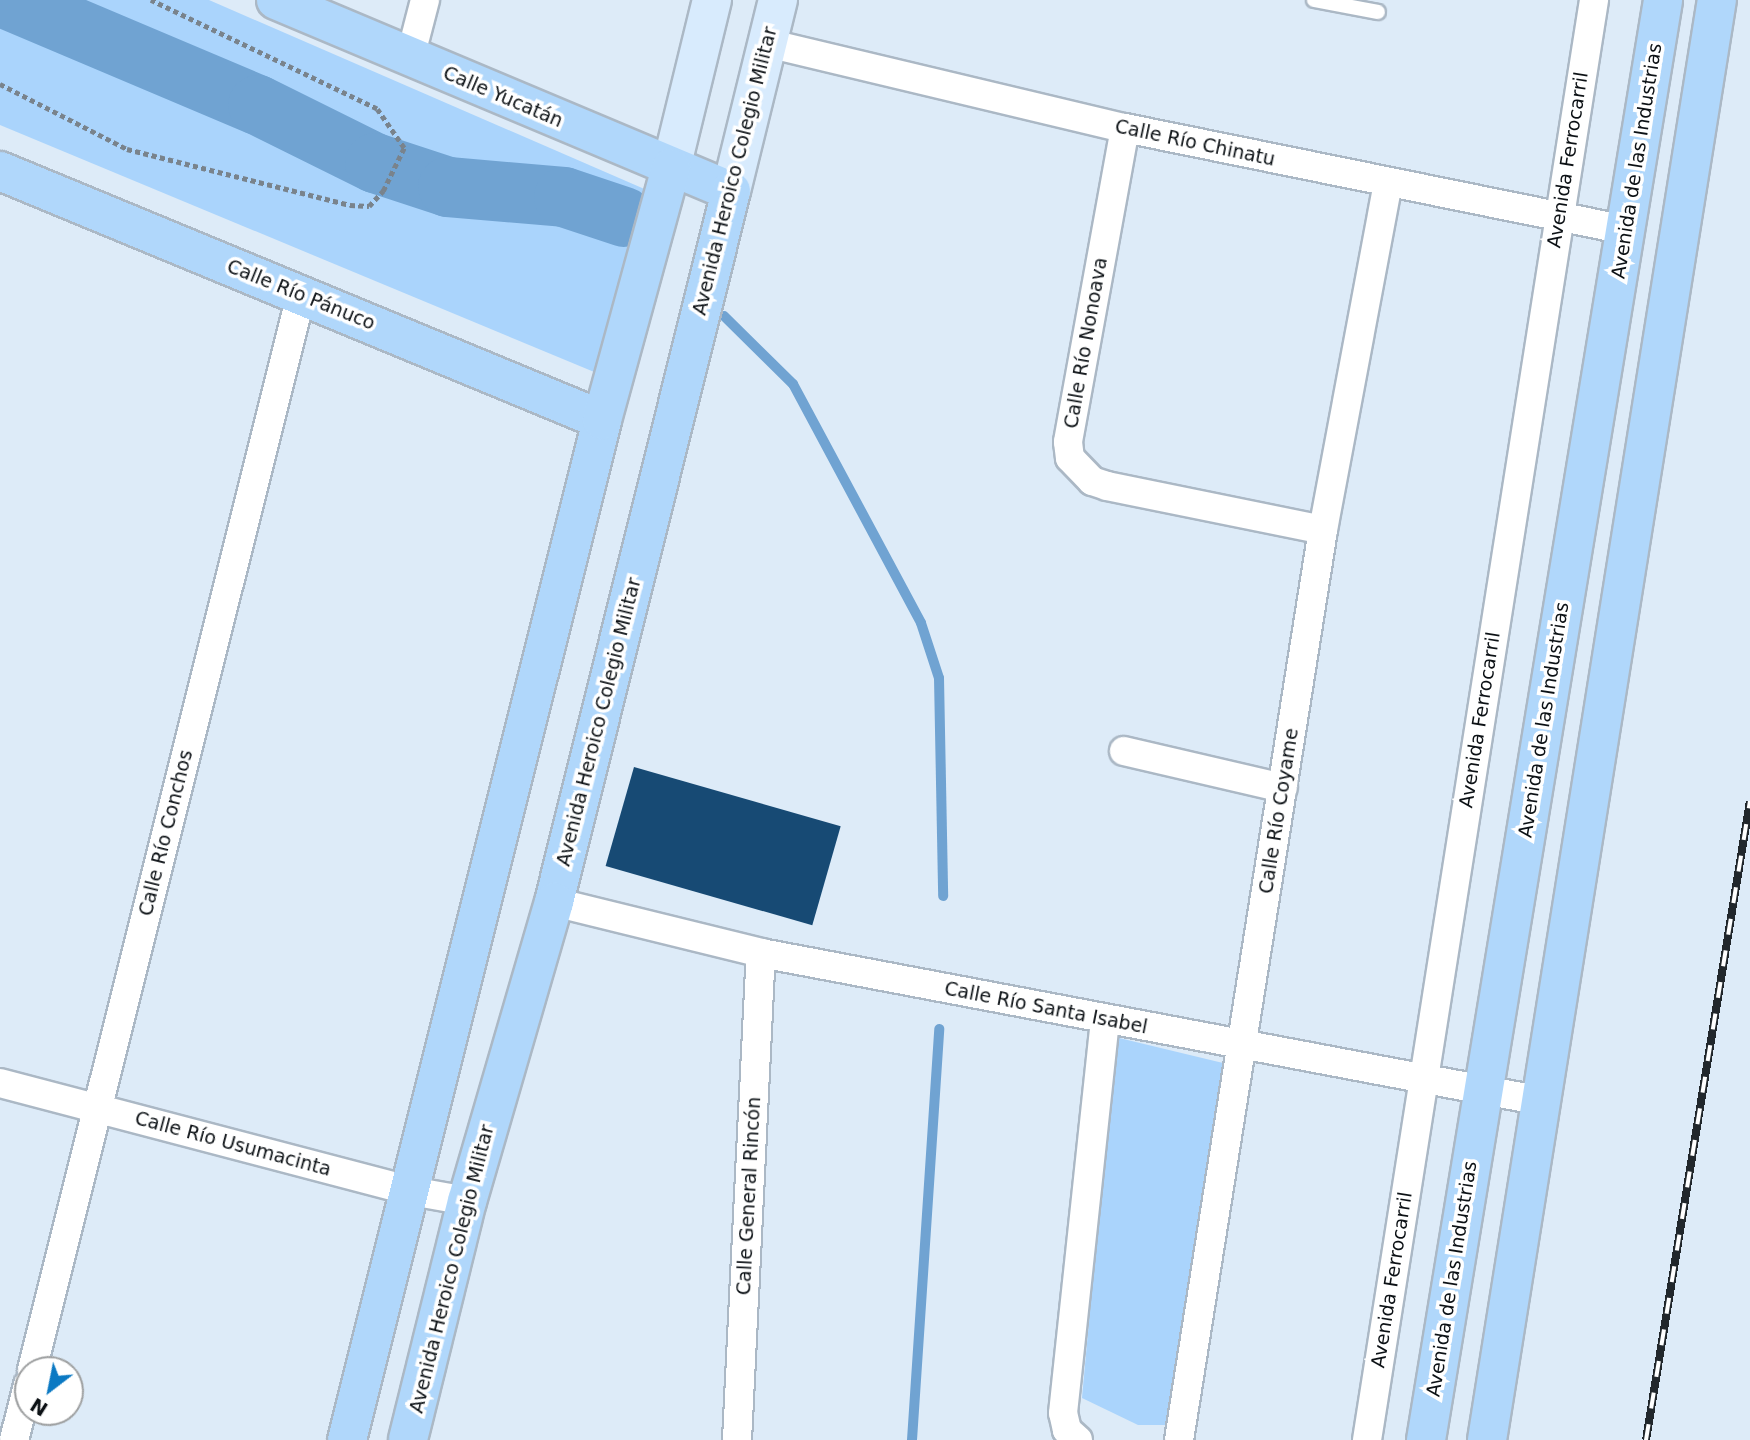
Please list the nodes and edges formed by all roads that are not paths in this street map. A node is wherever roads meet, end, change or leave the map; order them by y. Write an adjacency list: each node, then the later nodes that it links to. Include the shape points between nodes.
1 (276, 0): 11 (main road, Calle Yucatán)
2 (425, 0): 11 (street)
3 (712, 0): 13 (main road)
4 (778, 0): 10 (main road, Avenida Heroico Colegio Militar)
5 (1314, 0): 9 (lane)
6 (1594, 0): 17 (street, Avenida Ferrocarril)
7 (1663, 0): 18 (main road, Avenida de las Industrias)
8 (1717, 0): 31 (main road)
9 (1378, 12)
10 (767, 43): 12 (street, Calle Río Chinatu); 16 (main road, Avenida Heroico Colegio Militar)
11 (410, 58): 13 (main road, Calle Yucatán)
12 (1125, 128): 15 (street, Calle Río Chinatu); 21 (street, Calle Río Nonoava, via 1068,442 1070,457 1078,470 1107,486)
13 (671, 168): 16 (main road, Calle Yucatán); 20 (main road)
14 (2, 178): 19 (main road, Calle Río Pánuco)
15 (1388, 184): 17 (street, Calle Río Chinatu); 21 (street, Calle Río Coyame)
16 (731, 191): 24 (main road, Avenida Heroico Colegio Militar)
17 (1558, 218): 18 (street, Calle Río Chinatu); 28 (street, Avenida Ferrocarril)
18 (1626, 230): 30 (main road, Avenida de las Industrias)
19 (301, 295): 20 (main road, Calle Río Pánuco); 32 (street, Calle Río Conchos)
20 (602, 420): 33 (main road)
21 (1323, 530): 23 (street, Calle Río Coyame)
22 (1124, 751): 23 (street)
23 (1283, 788): 27 (street, Calle Río Coyame)
24 (554, 901): 25 (street, Calle Río Santa Isabel); 34 (main road, Avenida Heroico Colegio Militar)
25 (761, 953): 26 (street, Calle Río Santa Isabel); 38 (street, Calle General Rincón)
26 (1105, 1019): 27 (street, Calle Río Santa Isabel); 39 (street, via 1063,1413 1067,1430)
27 (1239, 1047): 28 (street, Calle Río Santa Isabel); 40 (street, Calle Río Coyame)
28 (1424, 1080): 30 (street, Calle Río Santa Isabel); 41 (street, Avenida Ferrocarril)
29 (0, 1083): 32 (street, Calle Río Usumacinta)
30 (1483, 1090): 31 (street, Calle Río Santa Isabel); 42 (main road, Avenida de las Industrias)
31 (1542, 1101): 43 (main road)
32 (97, 1108): 33 (street, Calle Río Usumacinta); 35 (street, Calle Río Conchos)
33 (411, 1191): 34 (street, Calle Río Usumacinta); 36 (main road)
34 (467, 1201): 37 (main road, Avenida Heroico Colegio Militar)
35 (35, 1356)
36 (347, 1440)
37 (408, 1440)
38 (737, 1440)
39 (1078, 1440)
40 (1179, 1440)
41 (1367, 1440)
42 (1426, 1440)
43 (1487, 1440)

